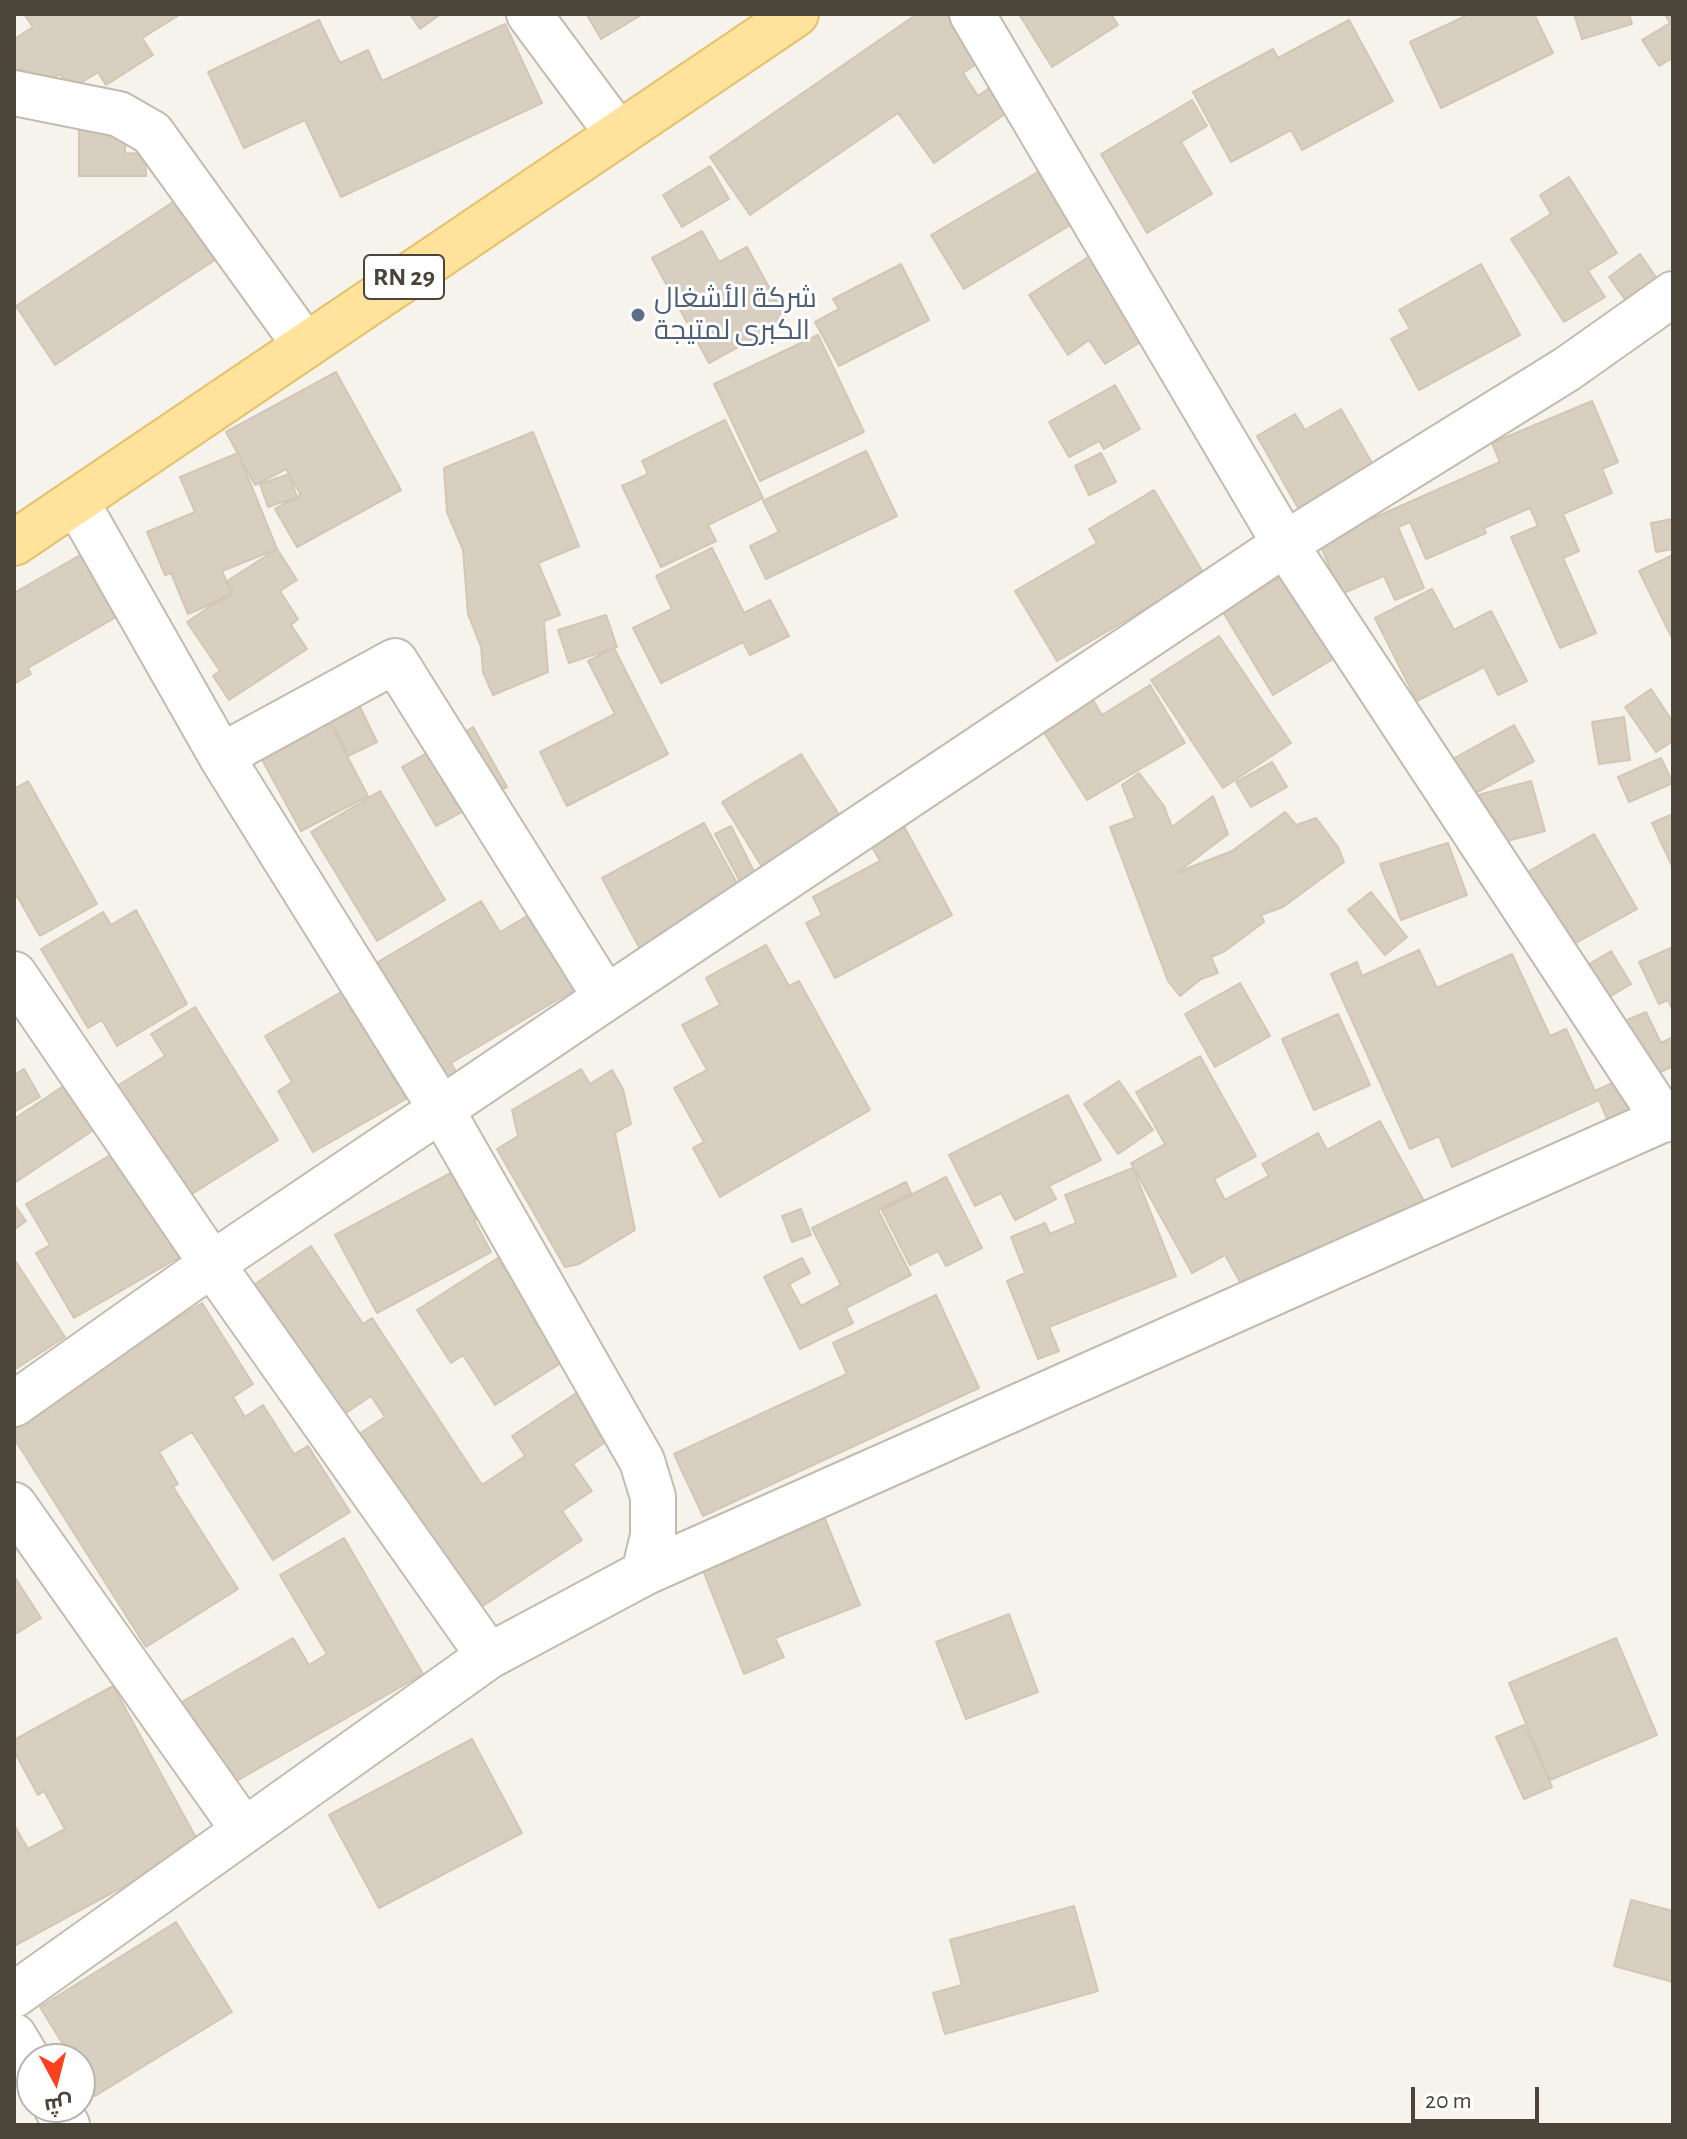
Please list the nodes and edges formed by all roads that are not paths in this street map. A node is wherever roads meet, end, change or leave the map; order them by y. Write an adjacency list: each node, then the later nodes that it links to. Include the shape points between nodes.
1 (529, 14): 5 (street)
2 (796, 14): 5 (main road, RN 29)
3 (972, 14): 10 (street)
4 (14, 93): 7 (street, via 119,114 152,133)
5 (618, 134): 7 (main road, RN 29)
6 (1673, 294): 10 (street, via 1567,369)
7 (305, 345): 8 (main road, RN 29)
8 (76, 501): 9 (main road, RN 29); 11 (street)
9 (14, 543)
10 (1285, 544): 13 (street); 15 (street)
11 (221, 756): 13 (street, via 395,661); 14 (street)
12 (14, 974): 16 (street)
13 (606, 998): 14 (street)
14 (441, 1109): 16 (street); 19 (street, via 642,1461 653,1497 653,1536)
15 (1669, 1118): 19 (street)
16 (212, 1264): 17 (street); 20 (street)
17 (14, 1404)
18 (14, 1505): 21 (street)
19 (644, 1573): 20 (street)
20 (489, 1656): 21 (street)
21 (243, 1829): 22 (street)
22 (14, 1995)

